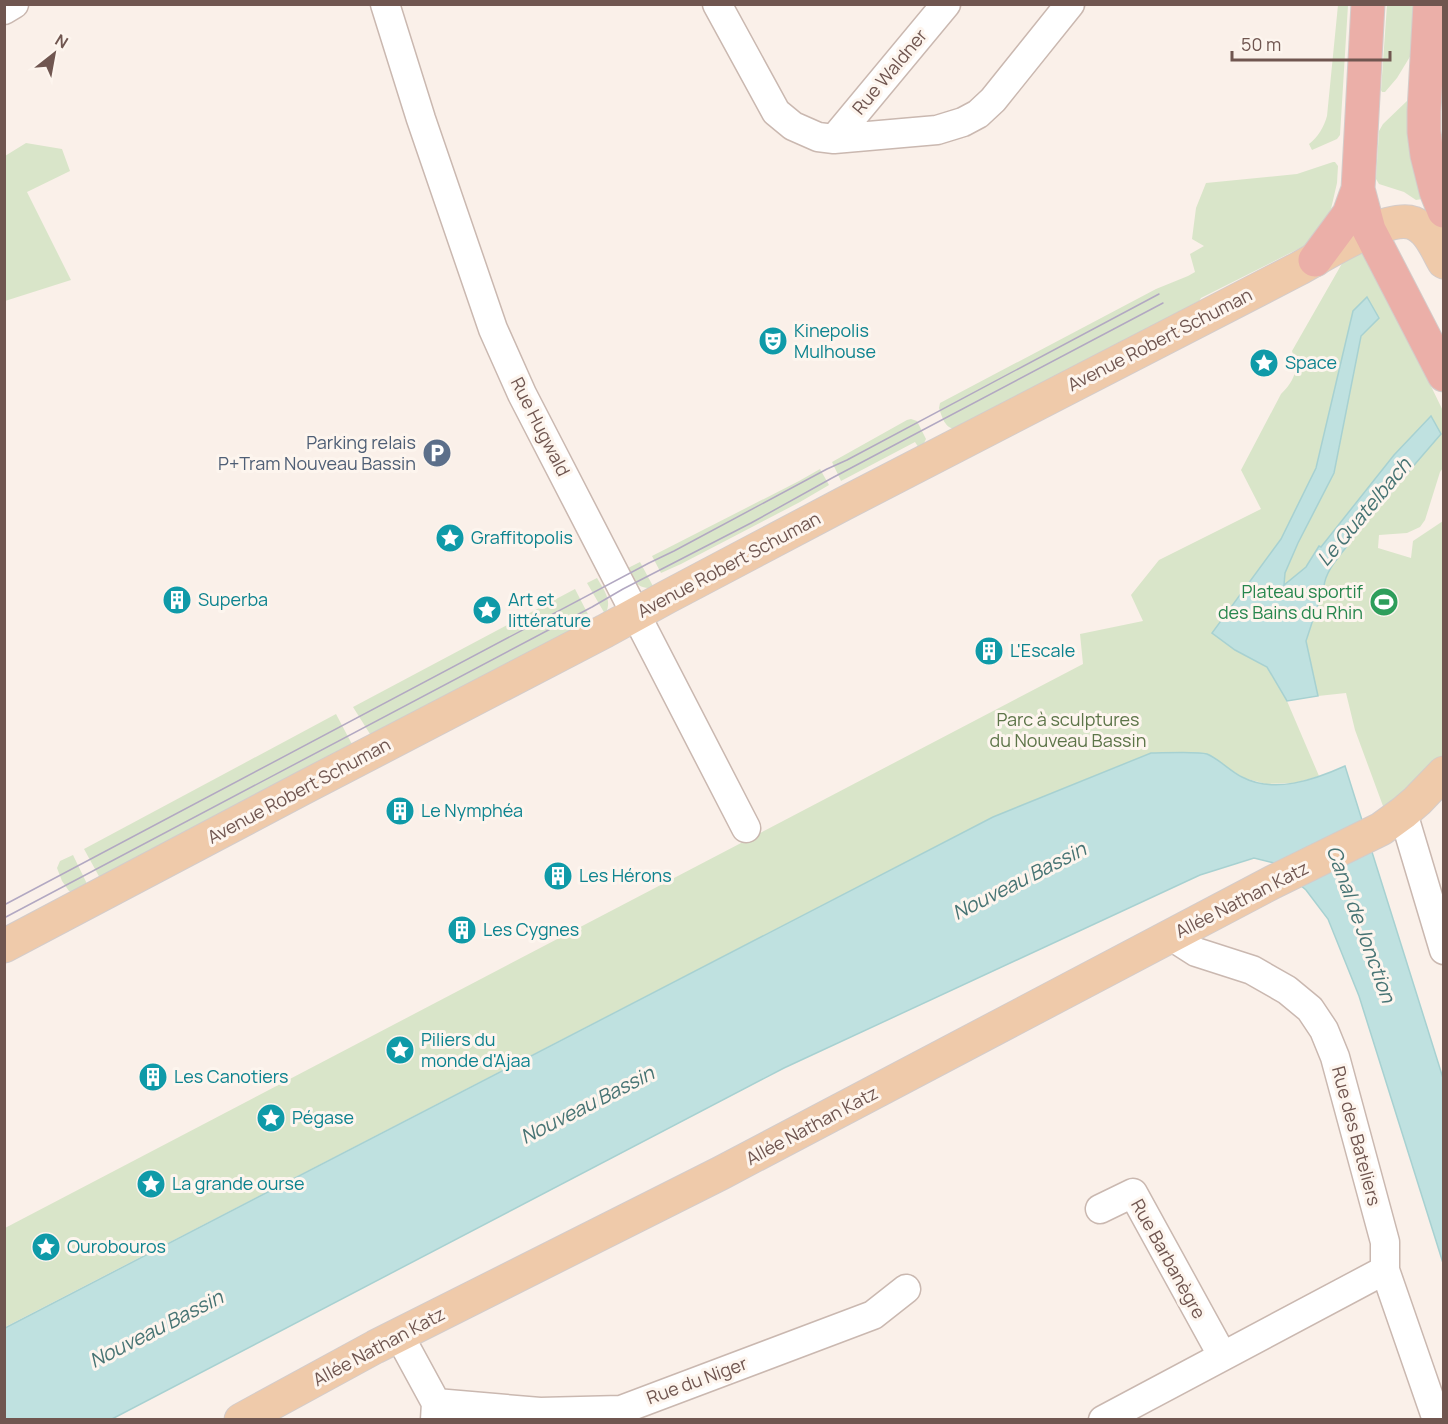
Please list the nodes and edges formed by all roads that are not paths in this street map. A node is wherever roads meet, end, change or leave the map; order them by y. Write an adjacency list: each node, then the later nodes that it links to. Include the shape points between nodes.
1 (14, 4): 8 (street)
2 (385, 4): 16 (street, Rue Hugwald, via 493,329 522,394)
3 (717, 4): 9 (street, Rue Waldner, via 776,112 810,134)
4 (946, 4): 9 (street, Rue Waldner)
5 (1070, 4): 9 (street, Rue Waldner, via 978,114 937,130)
6 (1368, 4): 10 (highway)
7 (1430, 4): 11 (highway, via 1424,132)
8 (4, 10)
9 (834, 139)
10 (1358, 189): 12 (highway); 13 (highway, via 1349,214)
11 (1443, 211)
12 (1369, 230): 13 (main road, Avenue Robert Schuman); 14 (main road, Avenue Robert Schuman, via 1402,221 1414,223 1431,239); 15 (highway)
13 (1315, 260): 16 (main road, Avenue Robert Schuman)
14 (1443, 262)
15 (1443, 375)
16 (636, 614): 19 (street, Rue Hugwald); 21 (main road, Avenue Robert Schuman)
17 (1443, 773): 18 (main road, Allée Nathan Katz)
18 (1392, 821): 20 (main road, Allée Nathan Katz); 22 (street)
19 (746, 828)
20 (1171, 936): 24 (street, Rue des Bateliers, via 1196,952 1252,970 1287,990 1310,1009 1324,1030 1335,1057 1385,1242); 26 (main road, Allée Nathan Katz, via 721,1173)
21 (4, 946)
22 (1443, 950)
23 (1100, 1209): 27 (street, Rue Barbanègre, via 1133,1193)
24 (1384, 1270): 27 (street); 32 (street, Rue des Bateliers)
25 (906, 1289): 29 (street, Rue du Niger, via 873,1315)
26 (399, 1335): 28 (street); 30 (main road, Allée Nathan Katz)
27 (1222, 1355): 31 (street)
28 (435, 1411): 29 (street, Rue du Niger)
29 (621, 1415)
30 (241, 1419)
31 (1102, 1419)
32 (1437, 1419)

